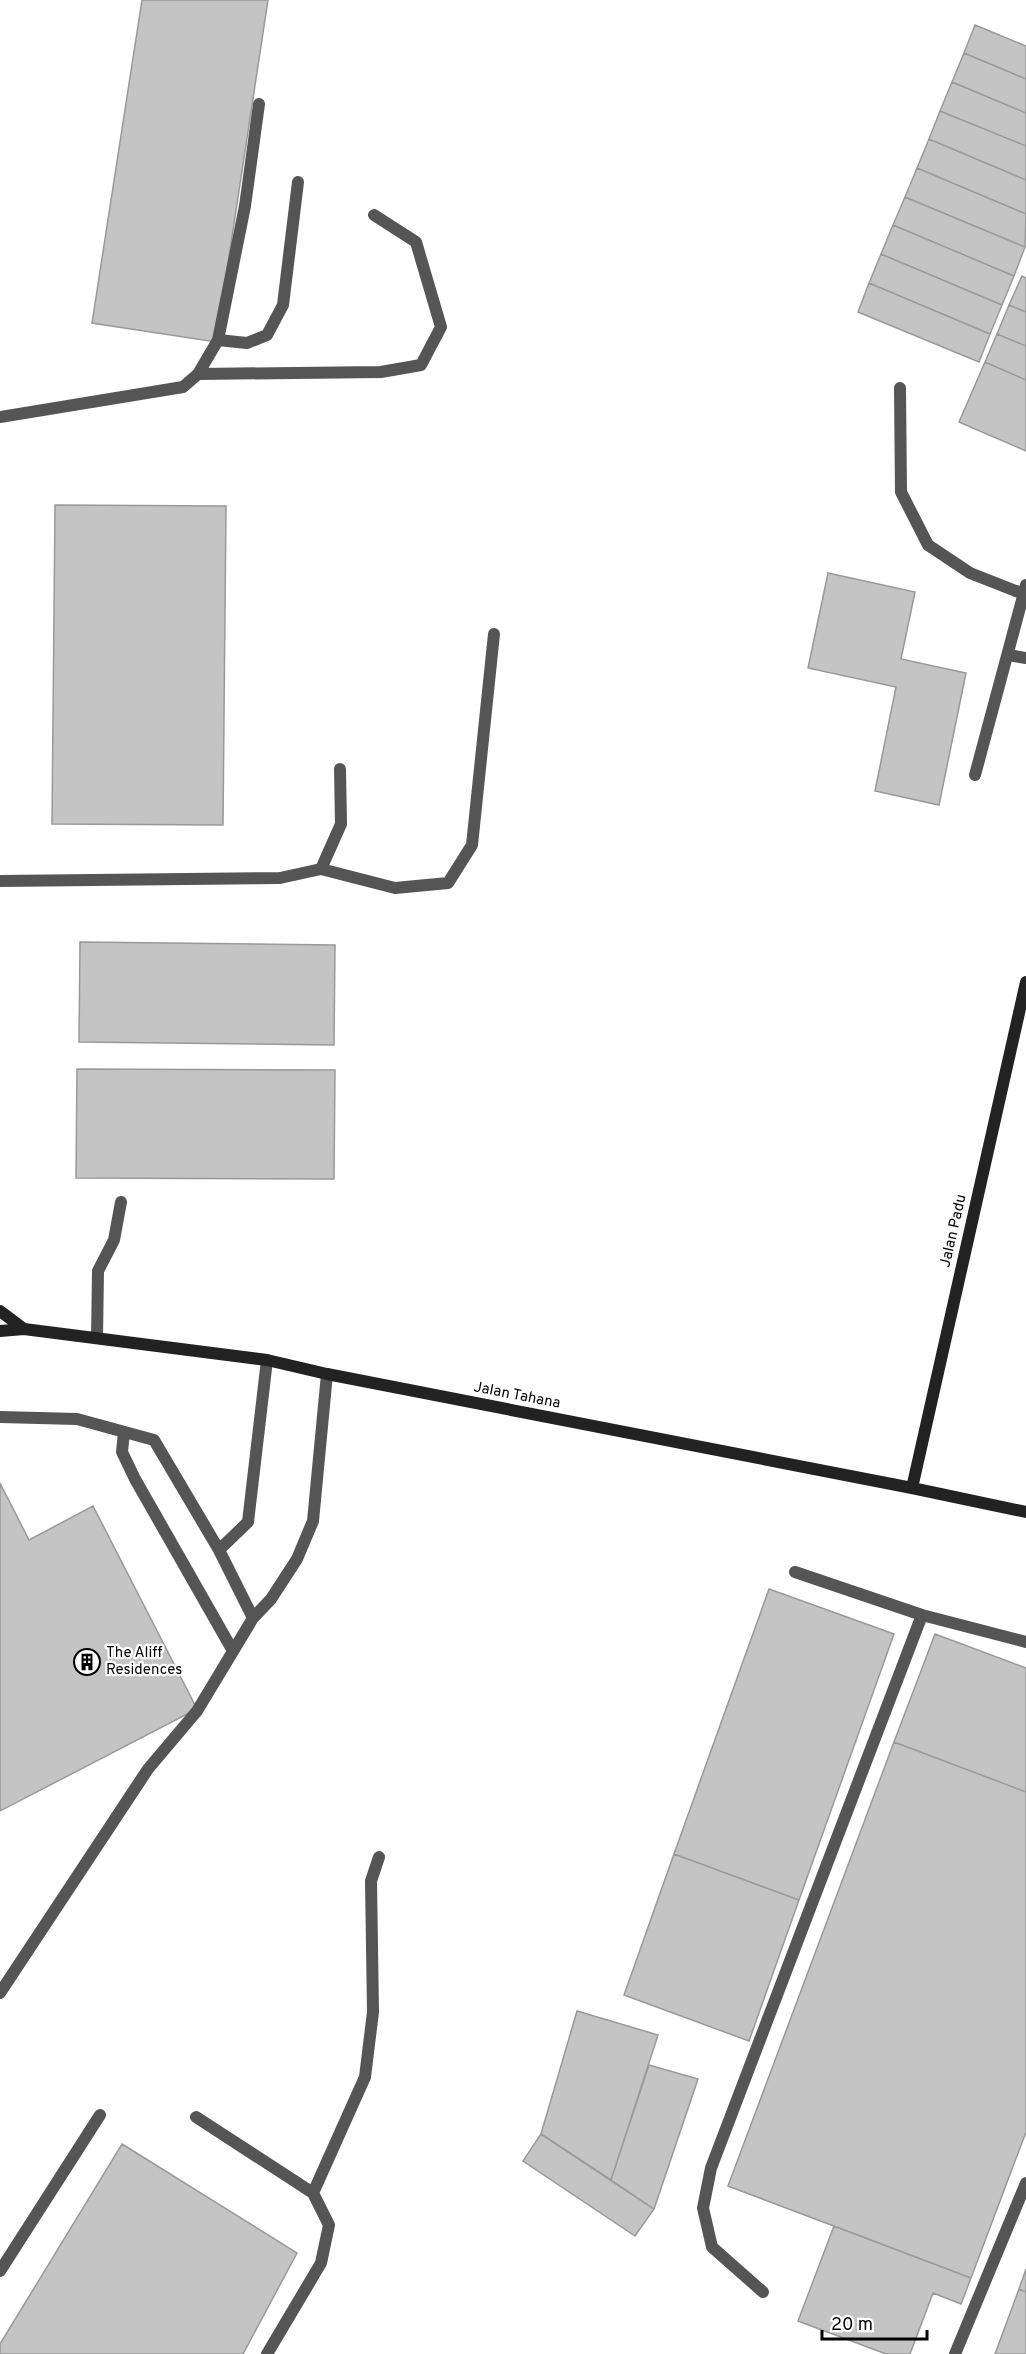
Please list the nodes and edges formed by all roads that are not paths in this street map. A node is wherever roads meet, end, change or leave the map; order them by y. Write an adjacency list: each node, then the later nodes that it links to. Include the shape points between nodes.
1 (259, 104): 4 (lane, via 245,206)
2 (298, 182): 4 (lane, via 283,305 267,335 247,343)
3 (374, 214): 5 (lane, via 416,242 441,327 421,364 381,372)
4 (218, 340): 5 (lane)
5 (198, 374): 7 (lane, via 183,387)
6 (900, 388): 8 (lane, via 901,492 928,545 970,573)
7 (0, 417)
8 (1025, 591): 10 (lane)
9 (494, 634): 14 (lane, via 472,845 448,883 395,888)
10 (1008, 655): 11 (lane); 13 (lane)
11 (1026, 658)
12 (340, 769): 14 (lane, via 341,824)
13 (975, 775)
14 (321, 869): 15 (lane, via 280,878)
15 (0, 880)
16 (1026, 982): 26 (street, Jalan Padu)
17 (122, 1203): 21 (lane, via 114,1240 98,1271)
18 (0, 1311): 19 (street)
19 (24, 1329): 20 (street, Jalan Tahana); 21 (street, Jalan Tahana)
20 (0, 1330)
21 (97, 1338): 22 (street, Jalan Tahana)
22 (267, 1360): 23 (street, Jalan Tahana); 28 (lane, via 248,1522)
23 (327, 1374): 26 (street, Jalan Tahana); 31 (lane, via 313,1521 297,1559 271,1599)
24 (0, 1417): 25 (lane, via 77,1419)
25 (124, 1432): 28 (lane, via 154,1440); 33 (lane, via 122,1452)
26 (912, 1488): 27 (street, Jalan Tahana)
27 (1026, 1512)
28 (219, 1550): 31 (lane)
29 (795, 1572): 30 (lane)
30 (922, 1616): 32 (lane); 41 (lane, via 711,2168 703,2208 712,2247)
31 (253, 1618): 33 (lane)
32 (1026, 1642)
33 (233, 1651): 35 (lane, via 197,1711 148,1769)
34 (379, 1857): 39 (lane, via 371,1881 373,2012 365,2077)
35 (0, 1993)
36 (100, 2115): 40 (lane)
37 (196, 2117): 39 (lane)
38 (1026, 2183): 43 (lane)
39 (313, 2193): 42 (lane, via 329,2225 321,2263)
40 (0, 2271)
41 (764, 2292)
42 (267, 2354)
43 (956, 2354)

